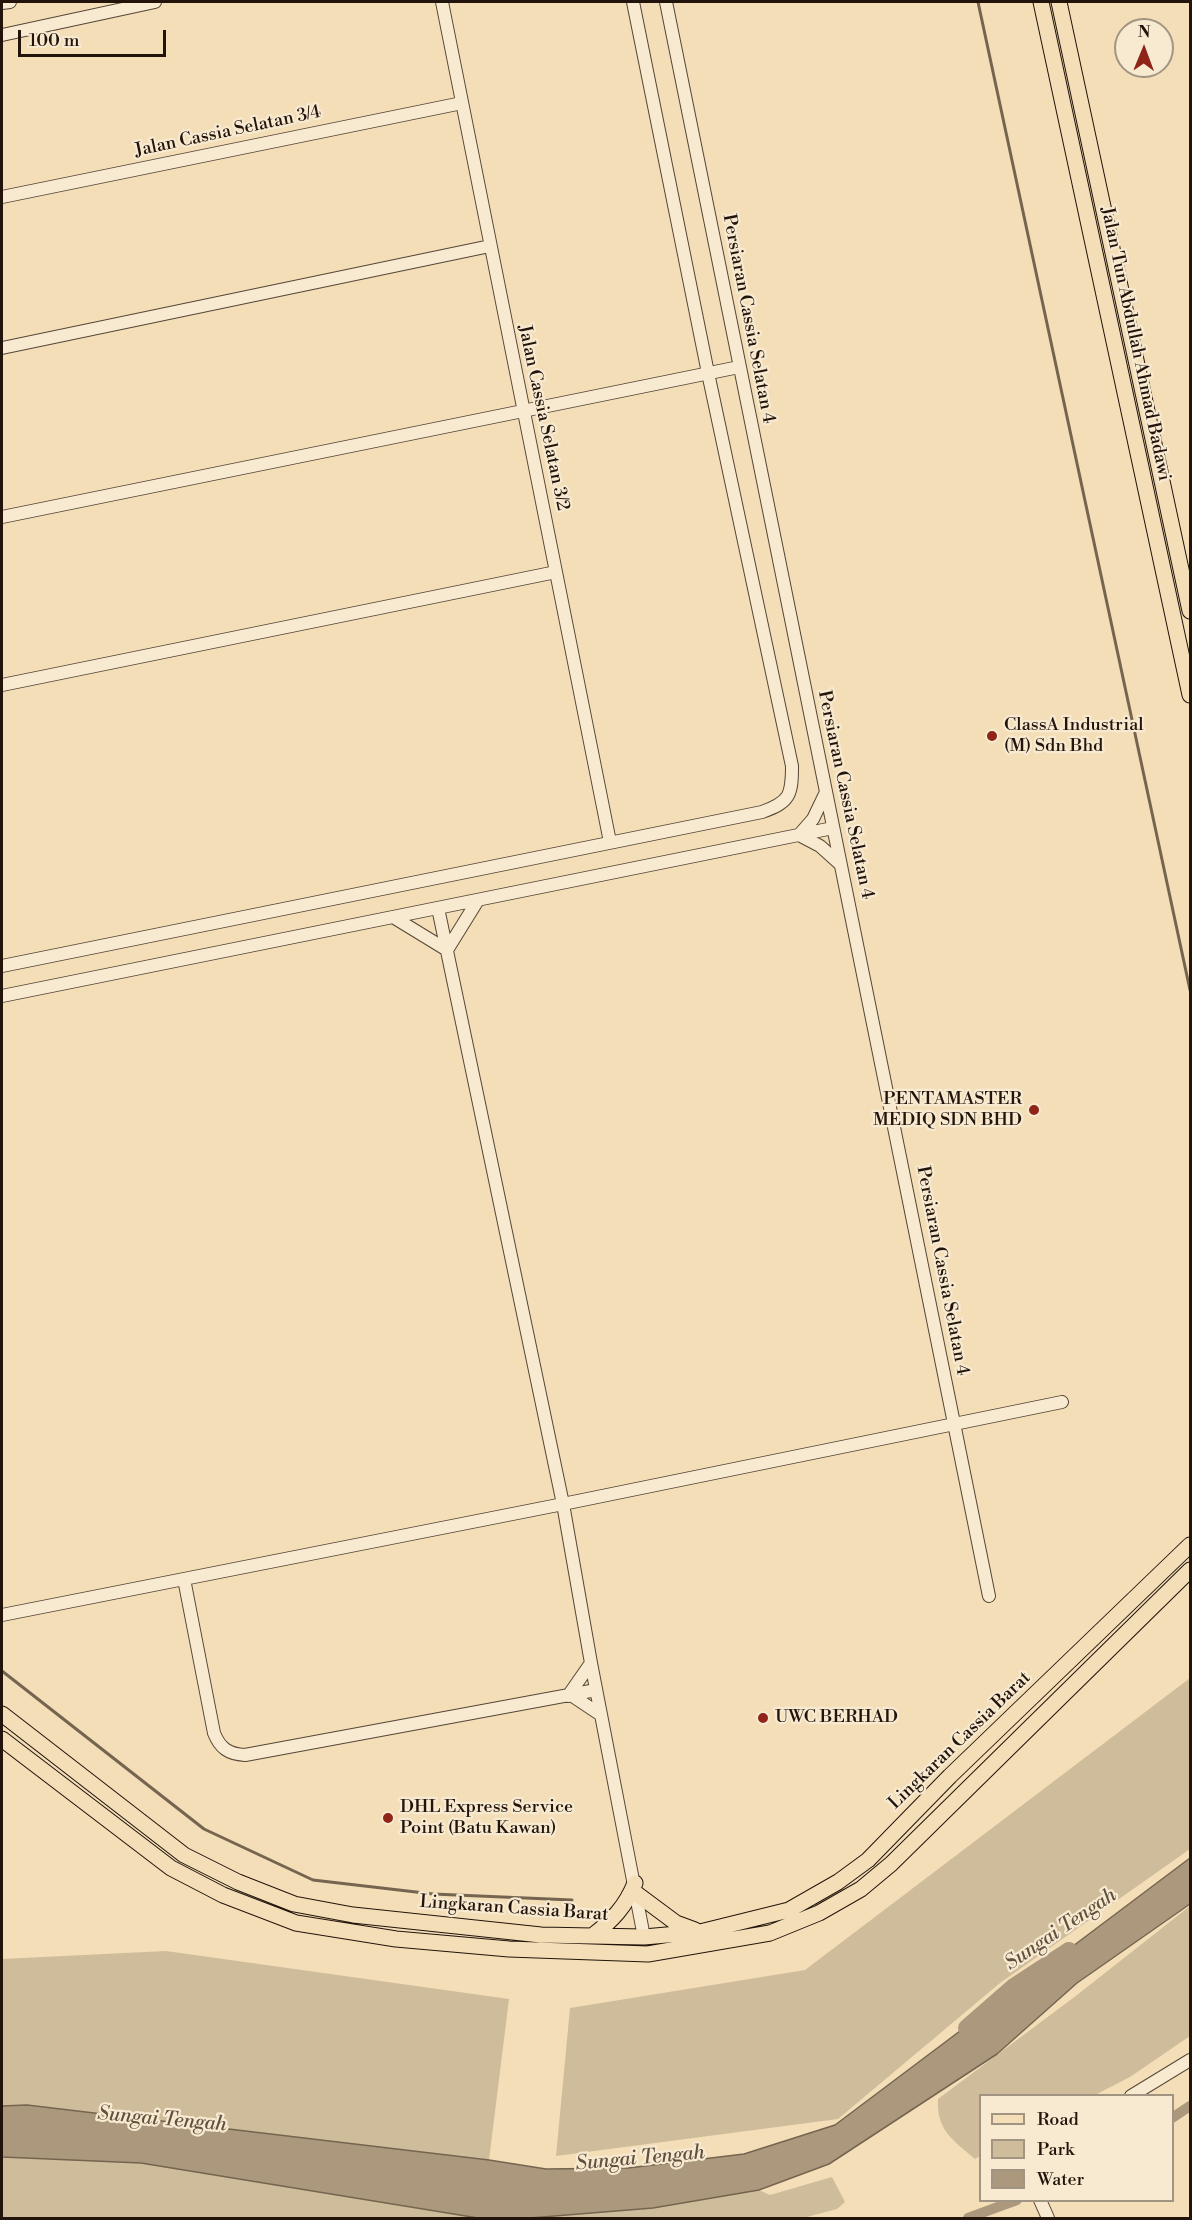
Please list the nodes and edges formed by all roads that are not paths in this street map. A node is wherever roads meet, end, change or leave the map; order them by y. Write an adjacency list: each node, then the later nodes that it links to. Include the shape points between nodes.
1 (10, 2): 8 (street)
2 (155, 2): 9 (street)
3 (442, 2): 10 (street, Jalan Cassia Selatan 3/2)
4 (633, 2): 15 (street)
5 (666, 2): 14 (street, Persiaran Cassia Selatan 4)
6 (1041, 2): 21 (main road, Jalan Tun Abdullah Ahmad Badawi)
7 (1059, 2): 19 (main road, Jalan Tun Abdullah Ahmad Badawi)
8 (2, 3)
9 (2, 34)
10 (462, 103): 11 (street, Jalan Cassia Selatan 3/4); 12 (street, Jalan Cassia Selatan 3/2)
11 (2, 197)
12 (490, 246): 13 (street); 16 (street, Jalan Cassia Selatan 3/2)
13 (2, 348)
14 (739, 367): 15 (street); 22 (street, Persiaran Cassia Selatan 4)
15 (708, 373): 16 (street); 25 (street, via 792,766 792,791 781,805 762,812)
16 (524, 411): 17 (street); 18 (street, Jalan Cassia Selatan 3/2)
17 (2, 517)
18 (556, 572): 20 (street); 25 (street, Jalan Cassia Selatan 3/2)
19 (1191, 611)
20 (2, 685)
21 (1191, 695)
22 (826, 792): 23 (street, Persiaran Cassia Selatan 4); 24 (street, via 813,819)
23 (833, 828): 24 (street); 26 (street, Persiaran Cassia Selatan 4)
24 (799, 835): 26 (street, via 820,846); 27 (street)
25 (610, 842): 31 (street)
26 (840, 864): 34 (street, Persiaran Cassia Selatan 4)
27 (478, 900): 28 (street); 30 (street)
28 (438, 908): 29 (street); 30 (street)
29 (393, 917): 30 (street); 32 (street)
30 (447, 950): 35 (street)
31 (2, 966)
32 (2, 996)
33 (1062, 1402): 34 (street)
34 (954, 1424): 35 (street); 39 (street, Persiaran Cassia Selatan 4)
35 (563, 1504): 38 (street); 41 (street)
36 (1191, 1545): 48 (main road, Lingkaran Cassia Barat, via 868,1860 789,1910)
37 (1191, 1570): 46 (main road, Lingkaran Cassia Barat, via 861,1889 819,1913 770,1933 648,1954 509,1949 296,1923 224,1895 171,1868)
38 (184, 1579): 40 (street); 43 (street, via 214,1732 224,1750 233,1754 245,1755)
39 (988, 1596)
40 (2, 1615)
41 (591, 1663): 42 (street); 43 (street)
42 (596, 1690): 43 (street); 45 (street)
43 (569, 1696): 45 (street)
44 (2, 1714): 49 (main road, Lingkaran Cassia Barat, via 184,1855 294,1904 353,1915 541,1935)
45 (601, 1715): 47 (street)
46 (2, 1739)
47 (636, 1888): 48 (main road, via 676,1923); 49 (main road, via 611,1921); 50 (street)
48 (700, 1932): 50 (main road, Lingkaran Cassia Barat)
49 (592, 1936): 50 (main road, Lingkaran Cassia Barat)
50 (645, 1937)
51 (1191, 2060): 52 (street)
52 (1134, 2094)
53 (1041, 2203): 54 (street)
54 (1048, 2218)

